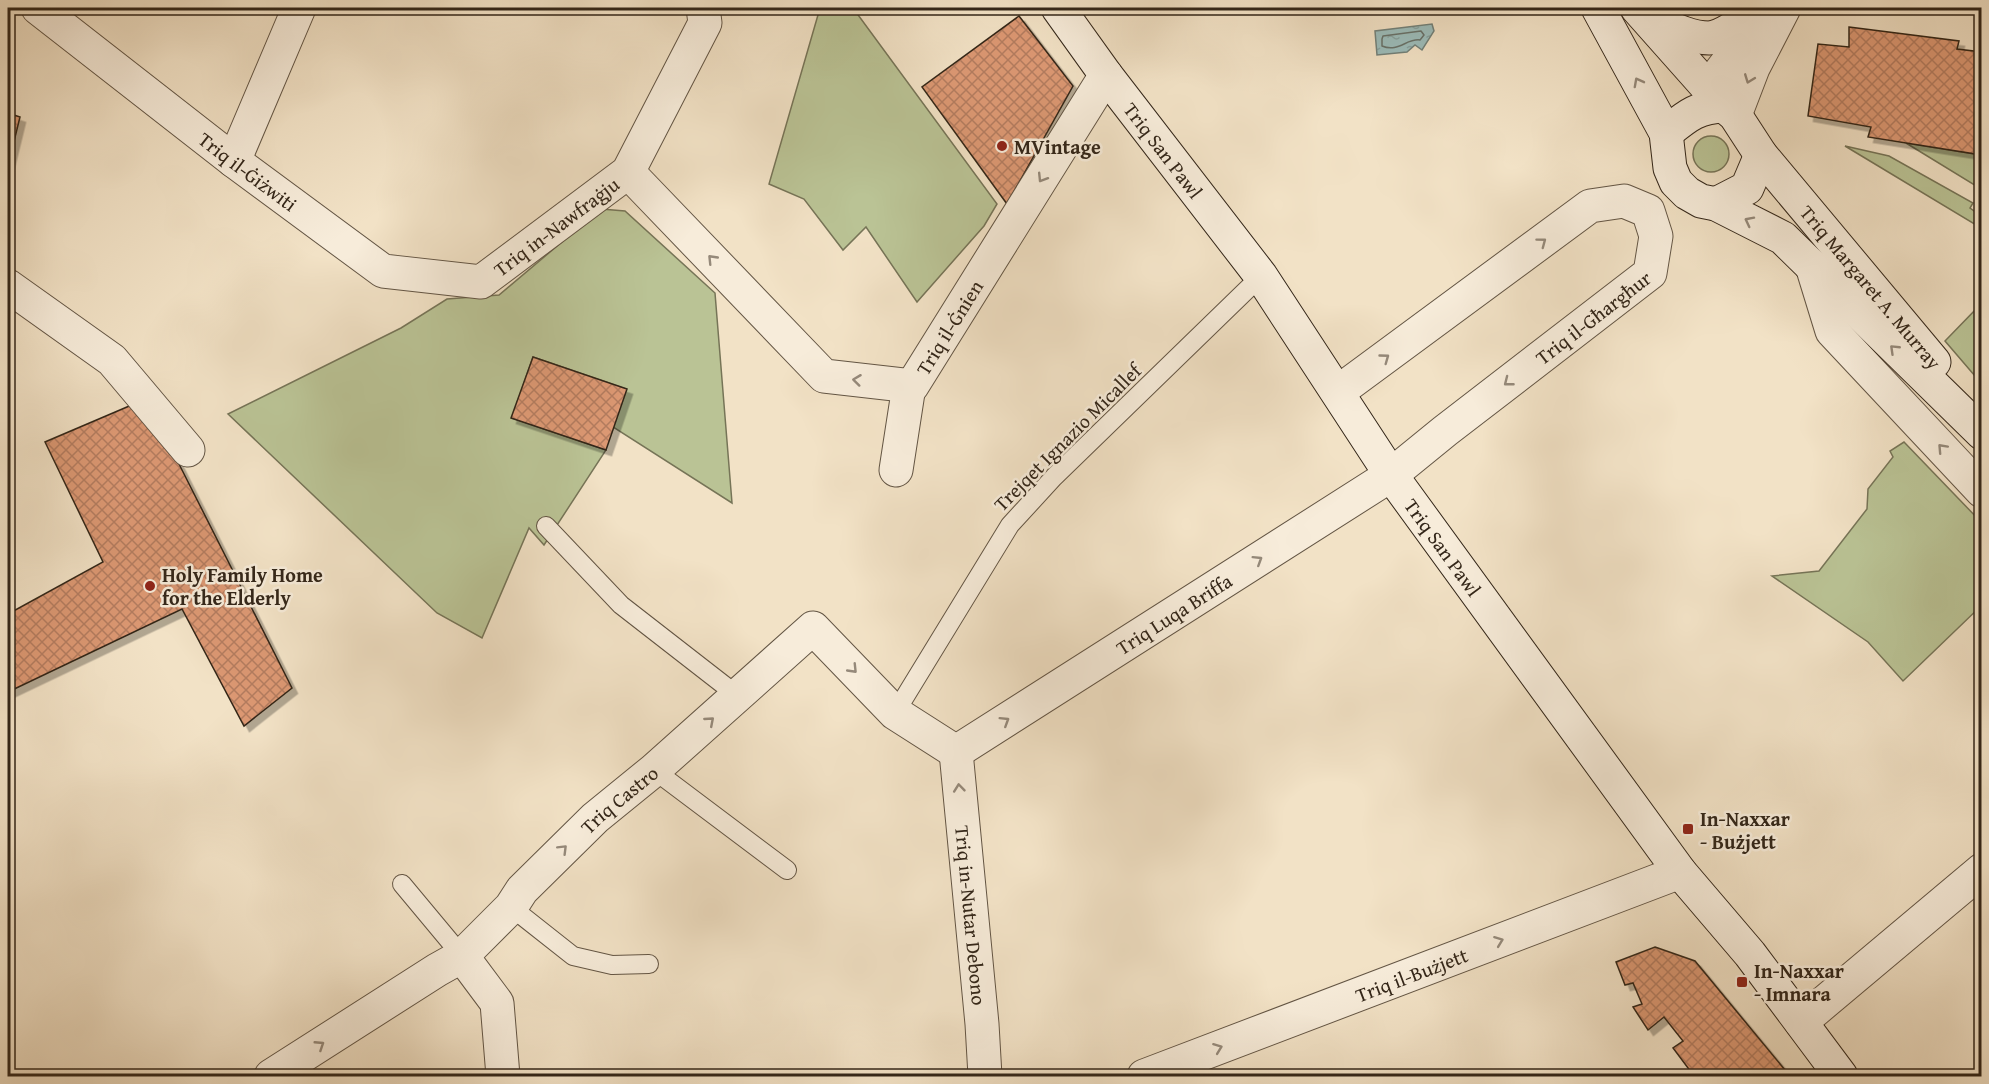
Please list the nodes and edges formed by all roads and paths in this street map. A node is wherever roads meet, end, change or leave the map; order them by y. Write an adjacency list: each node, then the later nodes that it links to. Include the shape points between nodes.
1 (38, 8): 14 (street, Triq il-Ġiżwiti)
2 (299, 8): 14 (street)
3 (703, 8): 15 (street, Triq in-Nawfraġju, via 705,23)
4 (1058, 8): 10 (street, Triq San Pawl)
5 (1762, 8): 8 (street, via 1740,25 1711,38 1689,35)
6 (1768, 8): 11 (street)
7 (1785, 8): 11 (street, one-way to 11, via 1753,68)
8 (1640, 12): 11 (street, Triq Margaret A. Murray)
9 (1598, 14): 12 (street, one-way to 9)
10 (1106, 75): 18 (street, Triq San Pawl); 21 (street, Triq il-Ġnien, one-way to 21)
11 (1715, 105): 12 (street); 13 (street, Triq Margaret A. Murray)
12 (1666, 133): 16 (street, Triq Margaret A. Murray, via 1670,168 1676,182 1687,194)
13 (1761, 155): 16 (street, via 1747,189); 23 (street, Triq Margaret A. Murray)
14 (234, 161): 19 (street, Triq il-Ġiżwiti, via 383,271)
15 (628, 172): 19 (street, Triq in-Nawfraġju); 21 (street, Triq il-Ġnien, one-way to 15, via 824,376)
16 (1716, 204): 17 (street, Triq Margaret A. Murray, one-way to 16, via 1782,238)
17 (1812, 266): 24 (street, Triq Margaret A. Murray, one-way to 17); 28 (street, Triq Margaret A. Murray, one-way to 17, via 1832,331)
18 (1261, 276): 22 (street, Triq San Pawl); 31 (lane, Trejqet Ignazio Micallef, via 1054,477 1010,525)
19 (481, 282)
20 (8, 286): 25 (street, via 112,360)
21 (909, 386): 26 (street)
22 (1338, 392): 27 (street, Triq San Pawl); 27 (street, Triq il-Għargħur, one-way to 27, via 1590,206 1624,201 1648,211 1656,236 1650,273)
23 (1982, 418)
24 (1982, 433)
25 (188, 450)
26 (896, 470)
27 (1391, 475): 32 (street, Triq Luqa Briffa, one-way to 27); 36 (street, Triq San Pawl)
28 (1982, 491)
29 (546, 526): 30 (lane, via 621,605)
30 (738, 696): 31 (street, Triq Castro, one-way to 31, via 813,628); 33 (street, Triq Castro, one-way to 30)
31 (895, 713): 32 (street, Triq Castro)
32 (956, 752): 44 (street, Triq in-Nutar Debono, one-way to 32)
33 (654, 770): 34 (lane); 38 (street, Triq Castro, one-way to 33, via 595,818)
34 (787, 870)
35 (1982, 870): 41 (street)
36 (1680, 872): 41 (street, Triq San Pawl); 45 (street, Triq il-Bużjett, one-way to 36)
37 (402, 884): 39 (lane)
38 (516, 898): 39 (street, Triq Castro); 40 (lane, via 573,956 612,965)
39 (462, 956): 42 (street, Triq Castro, one-way to 39); 43 (street, via 497,1003)
40 (649, 964)
41 (1801, 1022): 46 (street, Triq San Pawl)
42 (270, 1077)
43 (503, 1077)
44 (984, 1077)
45 (1144, 1077)
46 (1841, 1077)

